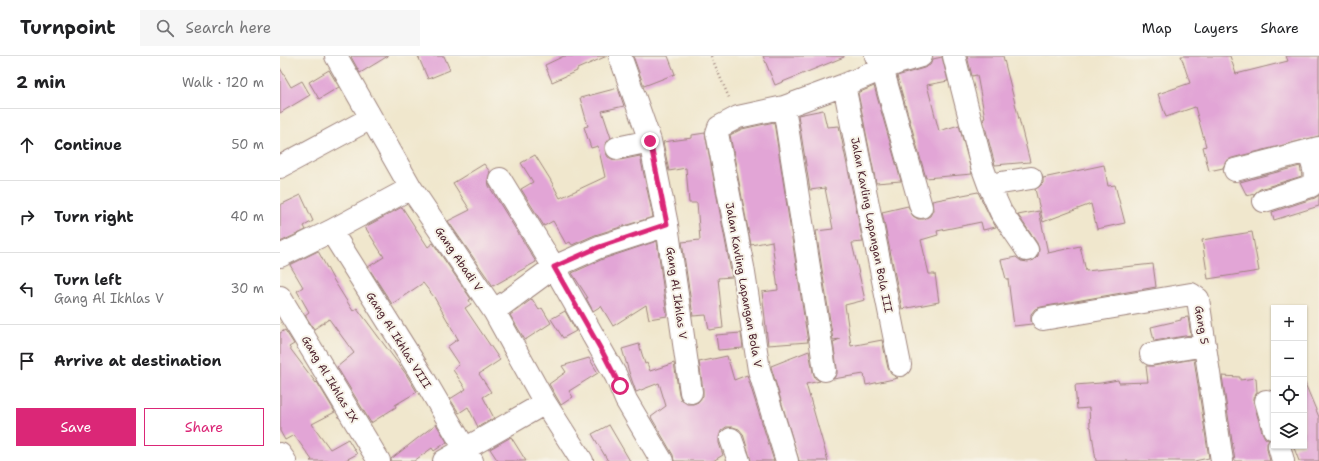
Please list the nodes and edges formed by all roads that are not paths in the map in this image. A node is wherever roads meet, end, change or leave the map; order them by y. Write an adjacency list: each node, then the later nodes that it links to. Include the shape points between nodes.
1 (336, 56): 8 (street, Gang Abadi V)
2 (620, 56): 9 (street, Gang Al Ikhlas V)
3 (922, 56): 5 (street, Jalan Kavling Lapangan Bola V)
4 (954, 56): 16 (street)
5 (879, 62): 6 (street, Jalan Kavling Lapangan Bola V); 19 (street)
6 (844, 85): 7 (street, Jalan Kavling Lapangan Bola V); 30 (street, Jalan Kavling Lapangan Bola III)
7 (784, 107): 31 (street); 47 (street, Jalan Kavling Lapangan Bola V, via 738,117 719,127 717,133 743,267 759,370)
8 (371, 118): 12 (street); 17 (street, Gang Abadi V)
9 (650, 141): 10 (street); 20 (street, Gang Al Ikhlas V)
10 (617, 148)
11 (1313, 150): 13 (street); 18 (street, via 1315,175 1311,186)
12 (280, 167)
13 (1235, 170)
14 (1031, 178): 16 (street)
15 (500, 179): 24 (street)
16 (989, 185): 22 (street, via 1002,212)
17 (411, 188): 21 (street); 26 (street, Gang Abadi V)
18 (1264, 201)
19 (921, 207)
20 (667, 224): 24 (street, via 599,247); 32 (street, Gang Al Ikhlas V)
21 (331, 231): 23 (street); 39 (street, Gang Al Ikhlas VIII, via 423,377)
22 (1027, 250)
23 (280, 256)
24 (554, 267): 26 (street); 45 (street)
25 (280, 297): 42 (street, Gang Al Ikhlas IX)
26 (494, 311): 34 (street, Gang Abadi V)
27 (1043, 319): 28 (street, Gang 5, via 1191,294 1198,299)
28 (1205, 345): 29 (street); 40 (street, Gang 5)
29 (1151, 354)
30 (900, 365)
31 (825, 370)
32 (691, 392)
33 (1266, 401): 35 (street)
34 (545, 403): 39 (street); 44 (street, Gang Abadi V)
35 (1271, 418)
36 (731, 439): 46 (street)
37 (1280, 449): 48 (street)
38 (280, 454): 41 (street)
39 (468, 455): 43 (street)
40 (1217, 460)
41 (285, 461)
42 (379, 461)
43 (444, 461)
44 (582, 461)
45 (662, 461)
46 (739, 461)
47 (787, 461)
48 (1283, 461)

